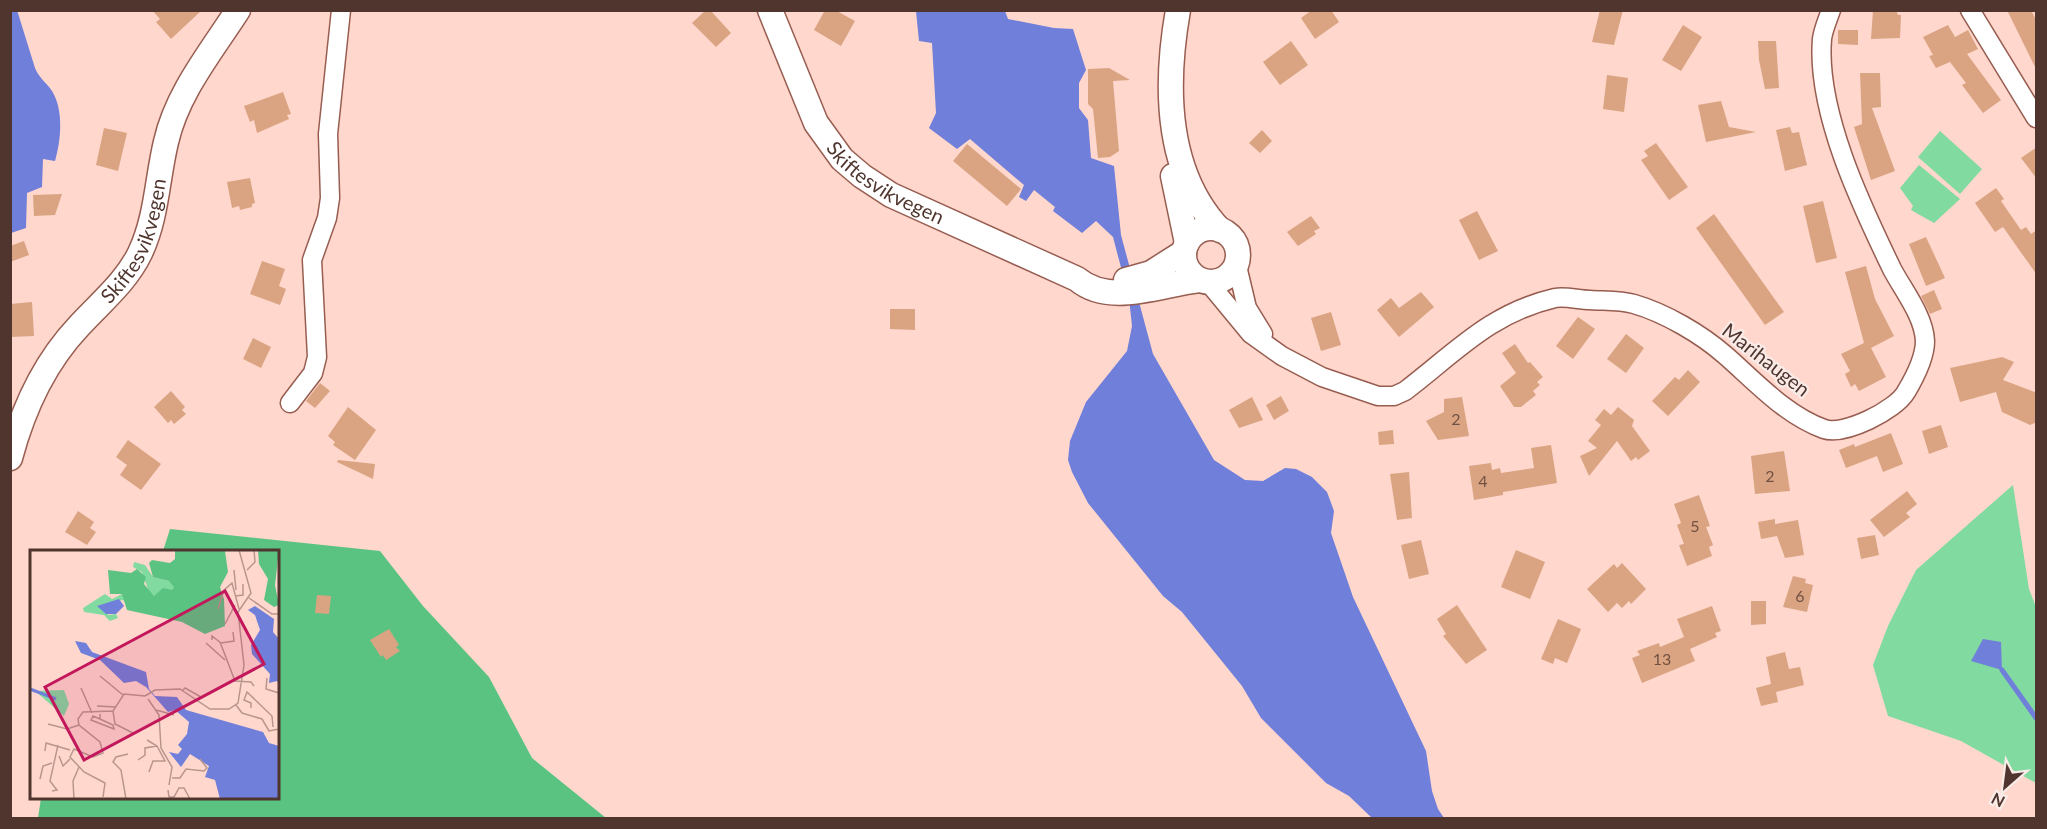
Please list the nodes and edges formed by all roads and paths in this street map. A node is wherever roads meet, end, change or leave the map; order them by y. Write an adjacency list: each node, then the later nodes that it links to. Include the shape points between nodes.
1 (238, 10): 14 (main road, Skiftesvikvegen, via 200,66 174,115 150,227 140,253 115,291 78,327 47,366 27,405)
2 (341, 10): 13 (street, via 328,134 330,198 312,260 317,357 313,373)
3 (770, 10): 11 (main road, Skiftesvikvegen, via 816,123 842,159 891,195 1077,279 1085,276 1102,286)
4 (1178, 10): 7 (main road, via 1172,45)
5 (1831, 10): 12 (street, Marihaugen, via 1822,38 1824,90 1864,213 1913,307 1925,340 1918,369 1905,395 1887,409 1847,429 1821,428 1769,394 1700,337 1648,309 1618,301 1558,297 1506,315 1471,336 1423,378 1394,396 1378,396 1322,377)
6 (1970, 10): 8 (street)
7 (1170, 113): 9 (main road, via 1193,196); 11 (main road, via 1164,122)
8 (2037, 118)
9 (1220, 230): 10 (main road, via 1233,238 1237,246); 11 (main road, via 1199,231)
10 (1237, 266): 11 (main road, via 1224,279); 12 (street, Marihaugen, via 1247,308)
11 (1189, 267): 12 (street, Marihaugen, via 1251,334)
12 (1264, 342)
13 (290, 403)
14 (10, 458)

